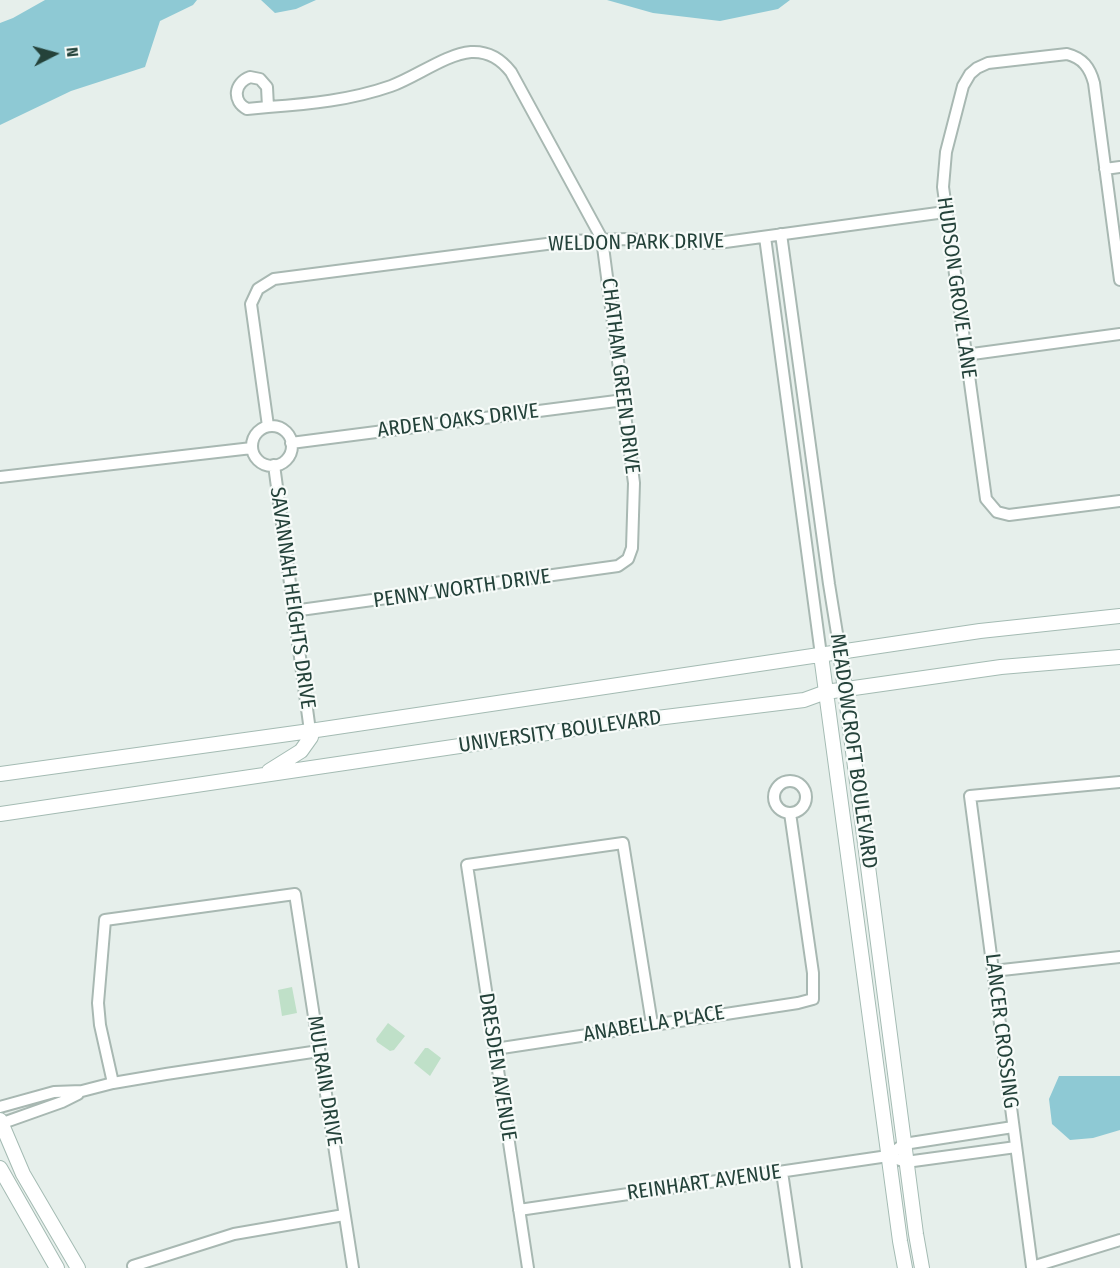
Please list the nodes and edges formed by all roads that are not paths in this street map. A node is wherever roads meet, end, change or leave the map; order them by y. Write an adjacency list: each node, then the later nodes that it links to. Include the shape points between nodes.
1 (268, 107): 7 (street, CHATHAM GREEN DRIVE, via 330,102 370,93 408,80 461,53 482,52 496,58 511,72)
2 (1120, 167): 3 (street)
3 (1105, 169): 4 (street, HUDSON GROVE LANE, via 1094,83 1081,60 1056,54 988,63 972,72 963,86 946,152); 8 (street)
4 (945, 212): 5 (street, WELDON PARK DRIVE); 10 (street, HUDSON GROVE LANE)
5 (781, 234): 6 (street, WELDON PARK DRIVE); 22 (street, MEADOWCROFT BOULEVARD)
6 (765, 237): 7 (street, WELDON PARK DRIVE, via 704,243); 23 (street, MEADOWCROFT BOULEVARD)
7 (602, 239): 11 (street, CHATHAM GREEN DRIVE); 12 (street, WELDON PARK DRIVE, via 268,281 258,289 251,304)
8 (1120, 280)
9 (1120, 334): 10 (street)
10 (965, 355): 17 (street, HUDSON GROVE LANE, via 984,490 991,506 1009,515)
11 (624, 400): 13 (street, ARDEN OAKS DRIVE); 18 (street, CHATHAM GREEN DRIVE, via 634,483 632,548)
12 (268, 426): 13 (street, via 283,429); 14 (street, via 256,433)
13 (291, 443): 15 (street, via 287,458)
14 (252, 448): 15 (street, via 260,462); 16 (street)
15 (274, 465): 19 (street, SAVANNAH HEIGHTS DRIVE)
16 (0, 477)
17 (1120, 501)
18 (628, 559): 19 (street, PENNY WORTH DRIVE, via 611,568)
19 (293, 611): 28 (street, SAVANNAH HEIGHTS DRIVE)
20 (1120, 616): 22 (main road, UNIVERSITY BOULEVARD)
21 (1120, 646): 25 (main road)
22 (840, 652): 23 (main road, UNIVERSITY BOULEVARD); 26 (main road, MEADOWCROFT BOULEVARD)
23 (821, 655): 27 (main road, MEADOWCROFT BOULEVARD); 28 (main road, UNIVERSITY BOULEVARD)
24 (1120, 657): 25 (main road, UNIVERSITY BOULEVARD)
25 (1103, 658): 26 (main road, UNIVERSITY BOULEVARD, via 1012,666)
26 (845, 690): 27 (main road, UNIVERSITY BOULEVARD); 44 (main road, MEADOWCROFT BOULEVARD)
27 (826, 692): 30 (main road, UNIVERSITY BOULEVARD, via 804,700 608,724); 46 (main road, MEADOWCROFT BOULEVARD)
28 (310, 731): 29 (main road, UNIVERSITY BOULEVARD); 30 (main road, via 301,751)
29 (0, 774)
30 (262, 776): 33 (main road, UNIVERSITY BOULEVARD)
31 (1120, 782): 35 (street, LANCER CROSSING, via 970,796)
32 (790, 813): 36 (street, ANABELLA PLACE, via 813,973 813,999)
33 (0, 814)
34 (1120, 957): 35 (street)
35 (993, 971): 43 (street, LANCER CROSSING)
36 (652, 1024): 37 (street, ANABELLA PLACE); 37 (street, DRESDEN AVENUE, via 623,843 467,865)
37 (495, 1049): 50 (street, DRESDEN AVENUE)
38 (319, 1051): 39 (street); 39 (street, MULRAIN DRIVE, via 295,894 105,920 98,1003); 51 (street, MULRAIN DRIVE)
39 (113, 1083): 40 (street)
40 (82, 1091): 41 (street, via 54,1092); 42 (street, via 62,1102)
41 (0, 1107)
42 (0, 1122): 56 (main road, via 22,1174)
43 (1013, 1127): 44 (street, REINHART AVENUE); 45 (street, LANCER CROSSING)
44 (904, 1144): 46 (street, REINHART AVENUE); 47 (main road, MEADOWCROFT BOULEVARD)
45 (1016, 1147): 47 (street, REINHART AVENUE); 54 (street, LANCER CROSSING)
46 (888, 1156): 47 (street, REINHART AVENUE); 49 (street, REINHART AVENUE); 60 (main road, MEADOWCROFT BOULEVARD)
47 (906, 1162): 61 (main road, MEADOWCROFT BOULEVARD)
48 (0, 1168): 55 (main road)
49 (782, 1172): 50 (street, REINHART AVENUE); 59 (street)
50 (519, 1210): 58 (street, DRESDEN AVENUE)
51 (344, 1215): 53 (street, via 234,1234); 57 (street, MULRAIN DRIVE)
52 (1120, 1240): 54 (street)
53 (133, 1266)
54 (1032, 1267)
55 (57, 1268)
56 (78, 1268)
57 (353, 1268)
58 (528, 1268)
59 (796, 1268)
60 (905, 1268)
61 (922, 1268)

